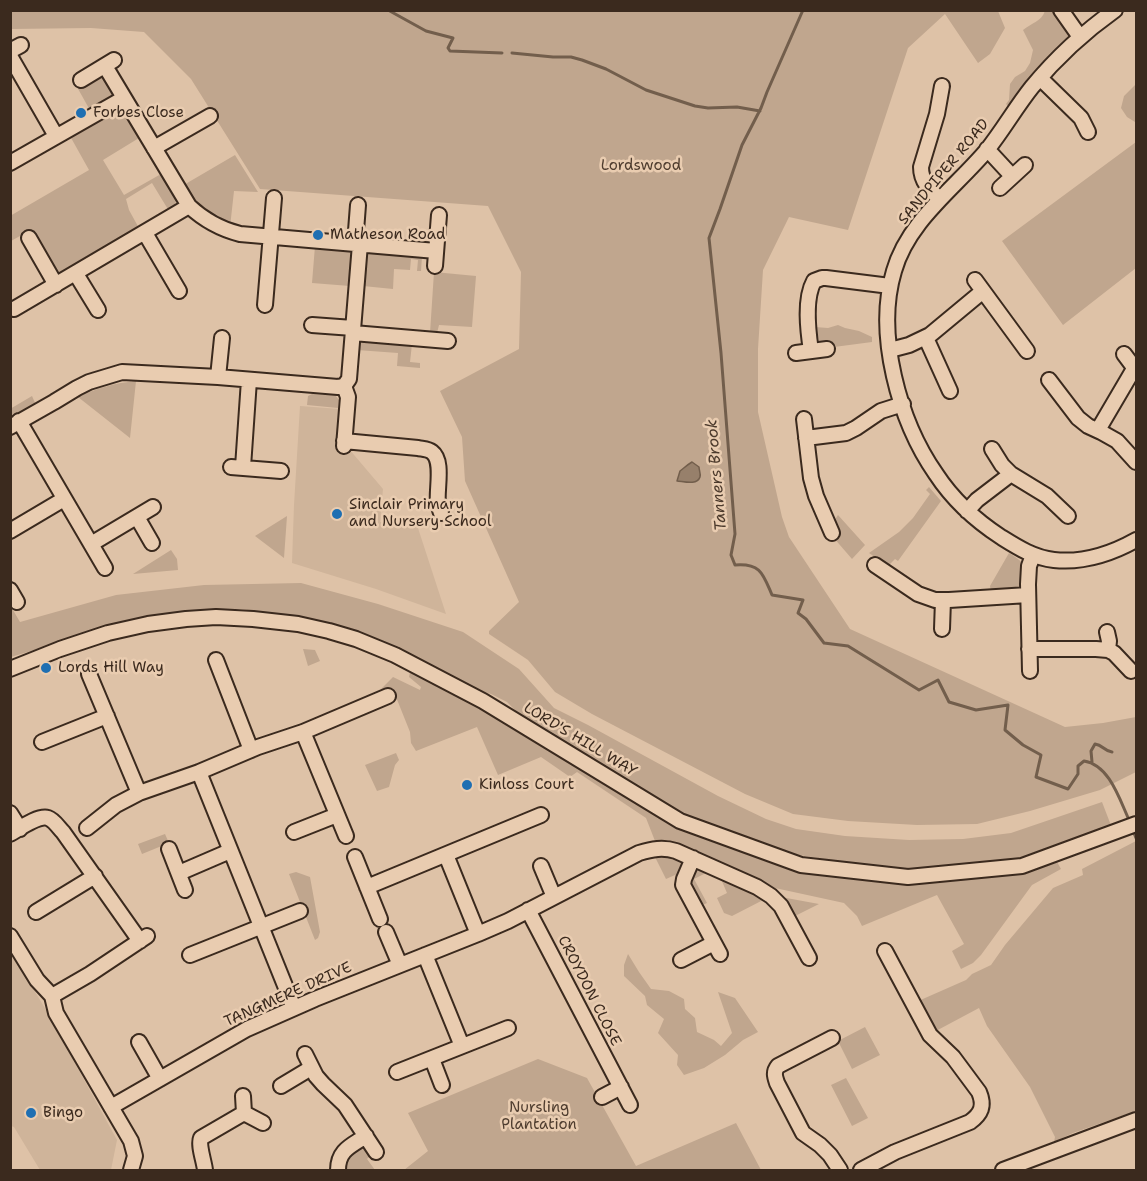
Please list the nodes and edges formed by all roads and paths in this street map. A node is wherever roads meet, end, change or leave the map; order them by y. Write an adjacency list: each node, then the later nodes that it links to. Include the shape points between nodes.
1 (1061, 10): 3 (street)
2 (1115, 10): 3 (street, SANDPIPER ROAD)
3 (1080, 37): 5 (street, SANDPIPER ROAD)
4 (14, 51): 11 (street)
5 (1040, 78): 10 (street, via 1085,115); 13 (street, SANDPIPER ROAD)
6 (81, 80): 8 (street, via 110,63)
7 (942, 86): 19 (street, via 947,104 921,173 925,184)
8 (124, 98): 11 (street); 12 (street)
9 (210, 116): 12 (street)
10 (1088, 132)
11 (56, 136): 14 (street)
12 (154, 148): 21 (street)
13 (987, 149): 16 (street); 19 (street, SANDPIPER ROAD)
14 (10, 163)
15 (1025, 165): 16 (street)
16 (1012, 176): 17 (street)
17 (1000, 188)
18 (274, 198): 24 (street)
19 (940, 199): 31 (street, SANDPIPER ROAD, via 903,249)
20 (358, 205): 26 (street)
21 (189, 206): 23 (street); 24 (street, via 202,218 229,231)
22 (439, 215): 27 (street)
23 (145, 233): 29 (street); 32 (street)
24 (271, 236): 26 (street); 33 (street)
25 (29, 238): 30 (street)
26 (358, 244): 27 (street); 37 (street)
27 (436, 251): 28 (street)
28 (435, 266)
29 (76, 274): 30 (street); 35 (street)
30 (56, 285): 34 (street)
31 (890, 286): 42 (street, SANDPIPER ROAD); 43 (street, via 826,278 814,281 808,308)
32 (179, 291)
33 (265, 305)
34 (14, 309)
35 (98, 310)
36 (312, 325): 37 (street)
37 (353, 330): 40 (street); 51 (street, via 349,379)
38 (222, 338): 48 (street)
39 (926, 338): 42 (street); 44 (street, via 979,286 1006,334); 52 (street, via 949,374)
40 (448, 341)
41 (826, 349): 43 (street)
42 (890, 350): 53 (street, SANDPIPER ROAD)
43 (811, 351): 45 (street)
44 (1028, 351)
45 (796, 353)
46 (1124, 354): 47 (street)
47 (1136, 368): 56 (street)
48 (218, 378): 49 (street); 55 (street, via 122,372 83,385)
49 (249, 380): 51 (street); 60 (street, via 237,467)
50 (1049, 380): 56 (street, via 1070,397 1078,418)
51 (344, 386): 65 (street, via 348,397 344,444 418,448 433,453 438,472 432,498)
52 (950, 391)
53 (903, 404): 57 (street, via 881,411 846,433); 64 (street, SANDPIPER ROAD, via 929,464)
54 (804, 419): 57 (street)
55 (15, 424): 62 (street)
56 (1098, 430): 59 (street, via 1117,441)
57 (806, 438): 69 (street, via 811,478 829,510)
58 (992, 449): 61 (street)
59 (1137, 462)
60 (282, 471)
61 (1011, 474): 64 (street); 66 (street, via 1039,490 1047,505)
62 (64, 499): 68 (street); 71 (street)
63 (153, 507): 67 (street)
64 (967, 512): 73 (street, SANDPIPER ROAD)
65 (441, 513)
66 (1068, 516)
67 (137, 517): 71 (street); 72 (street)
68 (10, 531)
69 (832, 532)
70 (1137, 540): 73 (street, SANDPIPER ROAD, via 1112,552 1082,559 1053,560)
71 (91, 543): 75 (street)
72 (152, 543)
73 (1033, 555): 76 (street)
74 (875, 565): 77 (street, via 895,570 918,594)
75 (105, 568)
76 (1028, 595): 77 (street); 80 (street)
77 (943, 600): 78 (street)
78 (942, 629)
79 (1107, 632): 81 (street)
80 (1029, 649): 81 (street); 85 (street)
81 (1108, 650): 84 (street)
82 (216, 660): 91 (street)
83 (10, 669): 97 (street, LORD'S HILL WAY, via 108,633 186,619 253,619 329,631 395,655 490,705 680,821 801,865 908,877 1022,866)
84 (1132, 669)
85 (1030, 671)
86 (89, 674): 88 (street)
87 (388, 696): 89 (street, via 373,711)
88 (107, 716): 90 (street); 93 (street)
89 (303, 732): 91 (street); 95 (street)
90 (42, 742)
91 (251, 750): 92 (street)
92 (199, 772): 93 (street); 103 (street)
93 (139, 793): 98 (street)
94 (10, 813): 99 (street)
95 (337, 815): 100 (street); 101 (street)
96 (541, 815): 104 (street)
97 (1137, 824)
98 (87, 828)
99 (15, 831): 109 (street, via 37,819 52,820)
100 (294, 832)
101 (346, 836)
102 (169, 849): 108 (street)
103 (230, 851): 108 (street); 116 (street)
104 (446, 855): 110 (street); 117 (street)
105 (355, 857): 110 (street)
106 (693, 858): 112 (street, TANGMERE DRIVE, via 656,848); 122 (street, TANGMERE DRIVE, via 775,899); 123 (street, via 683,885 717,948)
107 (542, 866): 112 (street)
108 (179, 873): 111 (street)
109 (95, 876): 115 (street); 125 (street, via 144,938)
110 (367, 886): 124 (street)
111 (185, 890)
112 (554, 897): 113 (street, TANGMERE DRIVE)
113 (528, 910): 117 (street, TANGMERE DRIVE); 138 (street, CROYDON CLOSE)
114 (300, 911): 116 (street)
115 (36, 912)
116 (261, 927): 120 (street); 126 (street)
117 (478, 934): 121 (street, TANGMERE DRIVE)
118 (10, 936): 125 (street, via 37,980)
119 (885, 951): 152 (street, via 930,1035 953,1057 979,1092 981,1108 970,1122)
120 (190, 955)
121 (425, 955): 124 (street, TANGMERE DRIVE); 130 (street)
122 (809, 958)
123 (681, 960)
124 (400, 965): 126 (street, TANGMERE DRIVE)
125 (52, 996): 142 (street, via 56,1013)
126 (294, 1008): 135 (street, TANGMERE DRIVE, via 247,1029)
127 (508, 1028): 130 (street)
128 (832, 1038): 151 (street, via 818,1053 778,1066 775,1078 803,1133 820,1145)
129 (139, 1042): 135 (street)
130 (462, 1046): 132 (street)
131 (305, 1054): 134 (street)
132 (432, 1059): 133 (street); 136 (street)
133 (403, 1066)
134 (311, 1068): 137 (street); 146 (street)
135 (160, 1079): 142 (street, TANGMERE DRIVE)
136 (442, 1085)
137 (281, 1086)
138 (621, 1087): 140 (street); 141 (street, CROYDON CLOSE)
139 (243, 1096): 143 (street)
140 (602, 1097)
141 (630, 1105)
142 (111, 1107): 148 (street, via 133,1146)
143 (244, 1113): 145 (street); 149 (street, via 201,1138)
144 (1137, 1120): 153 (street)
145 (263, 1123)
146 (366, 1136): 147 (street); 150 (street, via 342,1154)
147 (376, 1152)
148 (131, 1170)
149 (205, 1170)
150 (338, 1170)
151 (840, 1170)
152 (861, 1170)
153 (1004, 1170)

